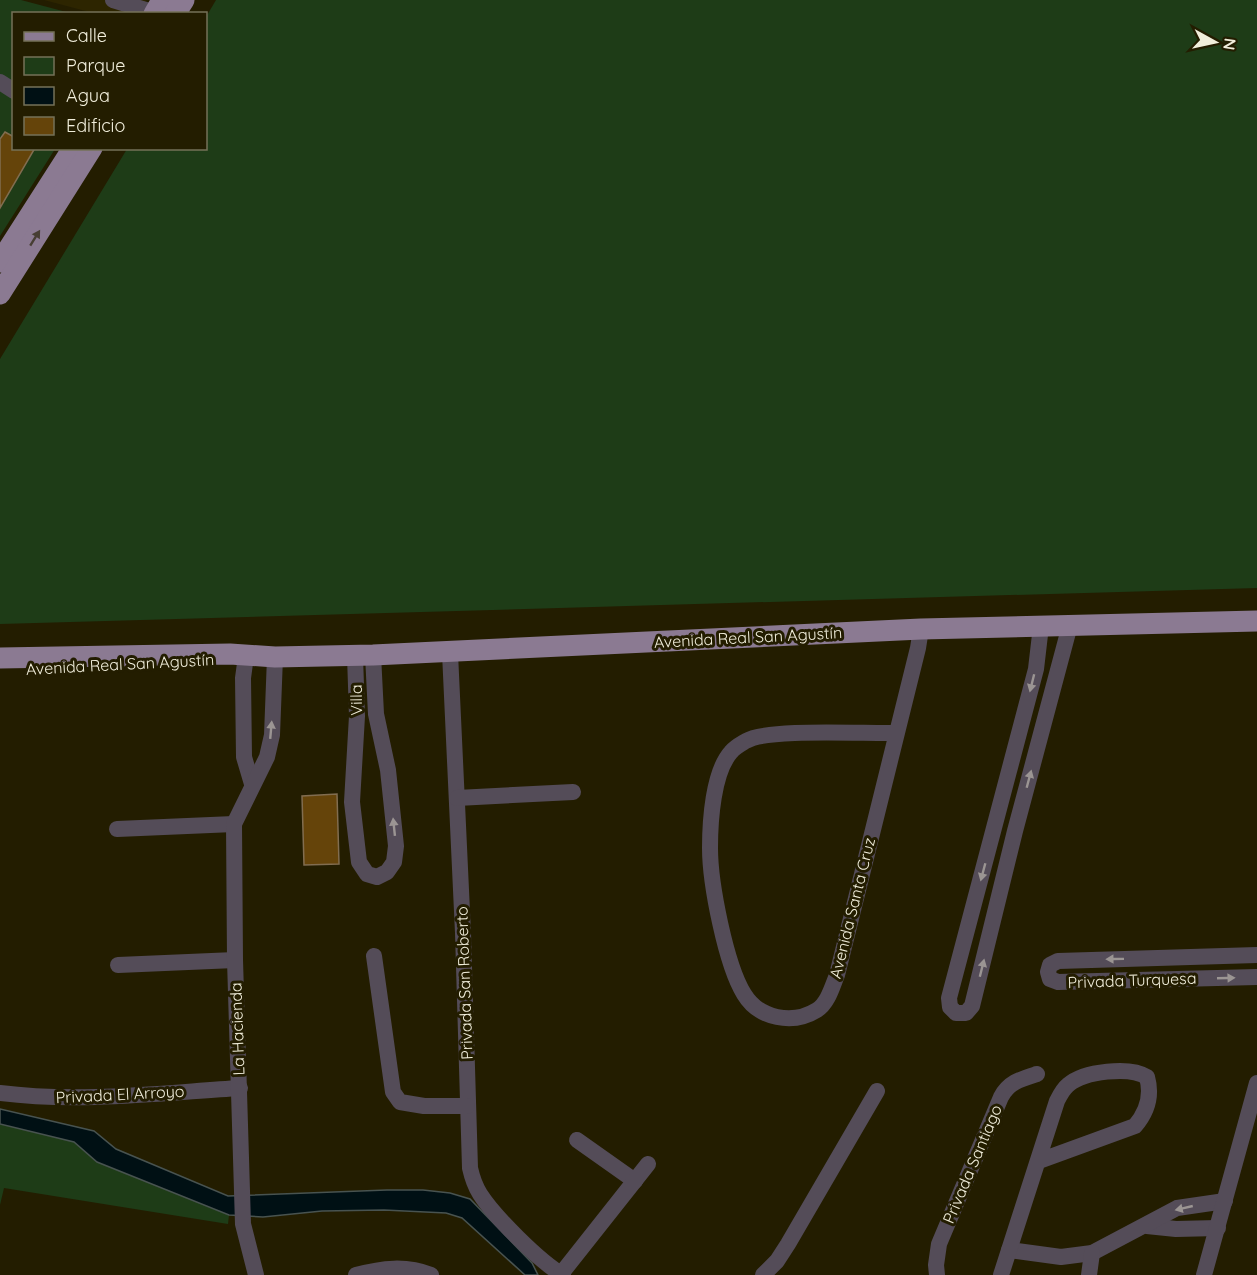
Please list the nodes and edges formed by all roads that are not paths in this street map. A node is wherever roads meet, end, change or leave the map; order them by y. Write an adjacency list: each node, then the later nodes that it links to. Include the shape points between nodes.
1 (113, 0): 3 (street)
2 (184, 0): 3 (main road)
3 (160, 9)
4 (72, 150): 6 (main road)
5 (91, 150): 7 (main road, one-way to 5)
6 (0, 262)
7 (1, 288)
8 (1257, 621): 9 (main road, Avenida Real San Agustín)
9 (1070, 625): 10 (main road, Avenida Real San Agustín); 28 (street, one-way to 9)
10 (1041, 626): 11 (main road, Avenida Real San Agustín); 26 (street, one-way to 26, via 1036,669)
11 (921, 629): 12 (main road, Avenida Real San Agustín); 19 (street, Avenida Santa Cruz)
12 (450, 653): 14 (main road, Avenida Real San Agustín); 24 (street, Privada San Roberto)
13 (242, 656): 15 (main road, Avenida Real San Agustín); 16 (main road, Avenida Real San Agustín); 17 (main road, Avenida Real San Agustín); 22 (street, via 244,757)
14 (364, 656): 15 (main road, Avenida Real San Agustín); 18 (street, Villa)
15 (275, 657): 22 (street, La Hacienda, one-way to 15, via 267,757 272,735)
16 (0, 658)
17 (0, 670)
18 (366, 690): 20 (street, Villa); 21 (street, Villa)
19 (896, 733): 19 (street, Avenida Santa Cruz, via 837,975 818,1010 795,1018 776,1018 759,1010 745,996 735,975 718,909 710,849 714,795 722,766 732,751 749,739 771,734)
20 (381, 743): 21 (street); 21 (street, Villa, one-way to 20, via 352,802 359,862 367,874 377,877 394,862 396,846 388,770)
21 (355, 744)
22 (252, 784): 25 (street, La Hacienda)
23 (573, 792): 24 (street)
24 (457, 798): 41 (street, Privada San Roberto)
25 (234, 824): 27 (street); 32 (street, La Hacienda)
26 (996, 826): 28 (street); 28 (street, one-way to 28, via 949,998 956,1014 966,1013 972,1006)
27 (117, 829)
28 (1015, 831)
29 (374, 956): 41 (street, via 393,1092 400,1102)
30 (1257, 956): 31 (street, Privada Turquesa)
31 (1158, 958): 35 (street); 35 (street, Privada Turquesa, one-way to 35, via 1058,961 1050,965 1048,972 1050,979 1058,982)
32 (235, 960): 33 (street); 38 (street, La Hacienda)
33 (118, 965)
34 (1257, 977): 35 (street, Privada Turquesa, one-way to 34)
35 (1158, 980)
36 (1036, 1074): 57 (street, Privada Santiago, via 1013,1082 1001,1097 939,1244)
37 (1257, 1083): 42 (street)
38 (240, 1088): 40 (street, Privada El Arroyo, via 78,1098); 52 (street, La Hacienda, via 243,1224)
39 (877, 1091): 56 (street, via 788,1244)
40 (0, 1093)
41 (467, 1106): 55 (street, Privada San Roberto, via 470,1168 479,1193 530,1248)
42 (1251, 1130): 47 (street)
43 (577, 1140): 46 (street)
44 (1039, 1161): 44 (street, via 1135,1126 1148,1102 1147,1077 1140,1072 1121,1071 1069,1083 1057,1101); 50 (street)
45 (648, 1164): 46 (street)
46 (634, 1180): 55 (street)
47 (1225, 1201): 48 (street, one-way to 48, via 1177,1208); 49 (street)
48 (1147, 1226): 49 (street); 51 (street)
49 (1218, 1228): 60 (street)
50 (1009, 1250): 51 (street, via 1061,1257); 58 (street)
51 (1092, 1253): 59 (street)
52 (256, 1275)
53 (356, 1275): 54 (street, via 398,1268)
54 (431, 1275)
55 (562, 1275)
56 (763, 1275)
57 (938, 1275)
58 (1001, 1275)
59 (1089, 1275)
60 (1204, 1275)

